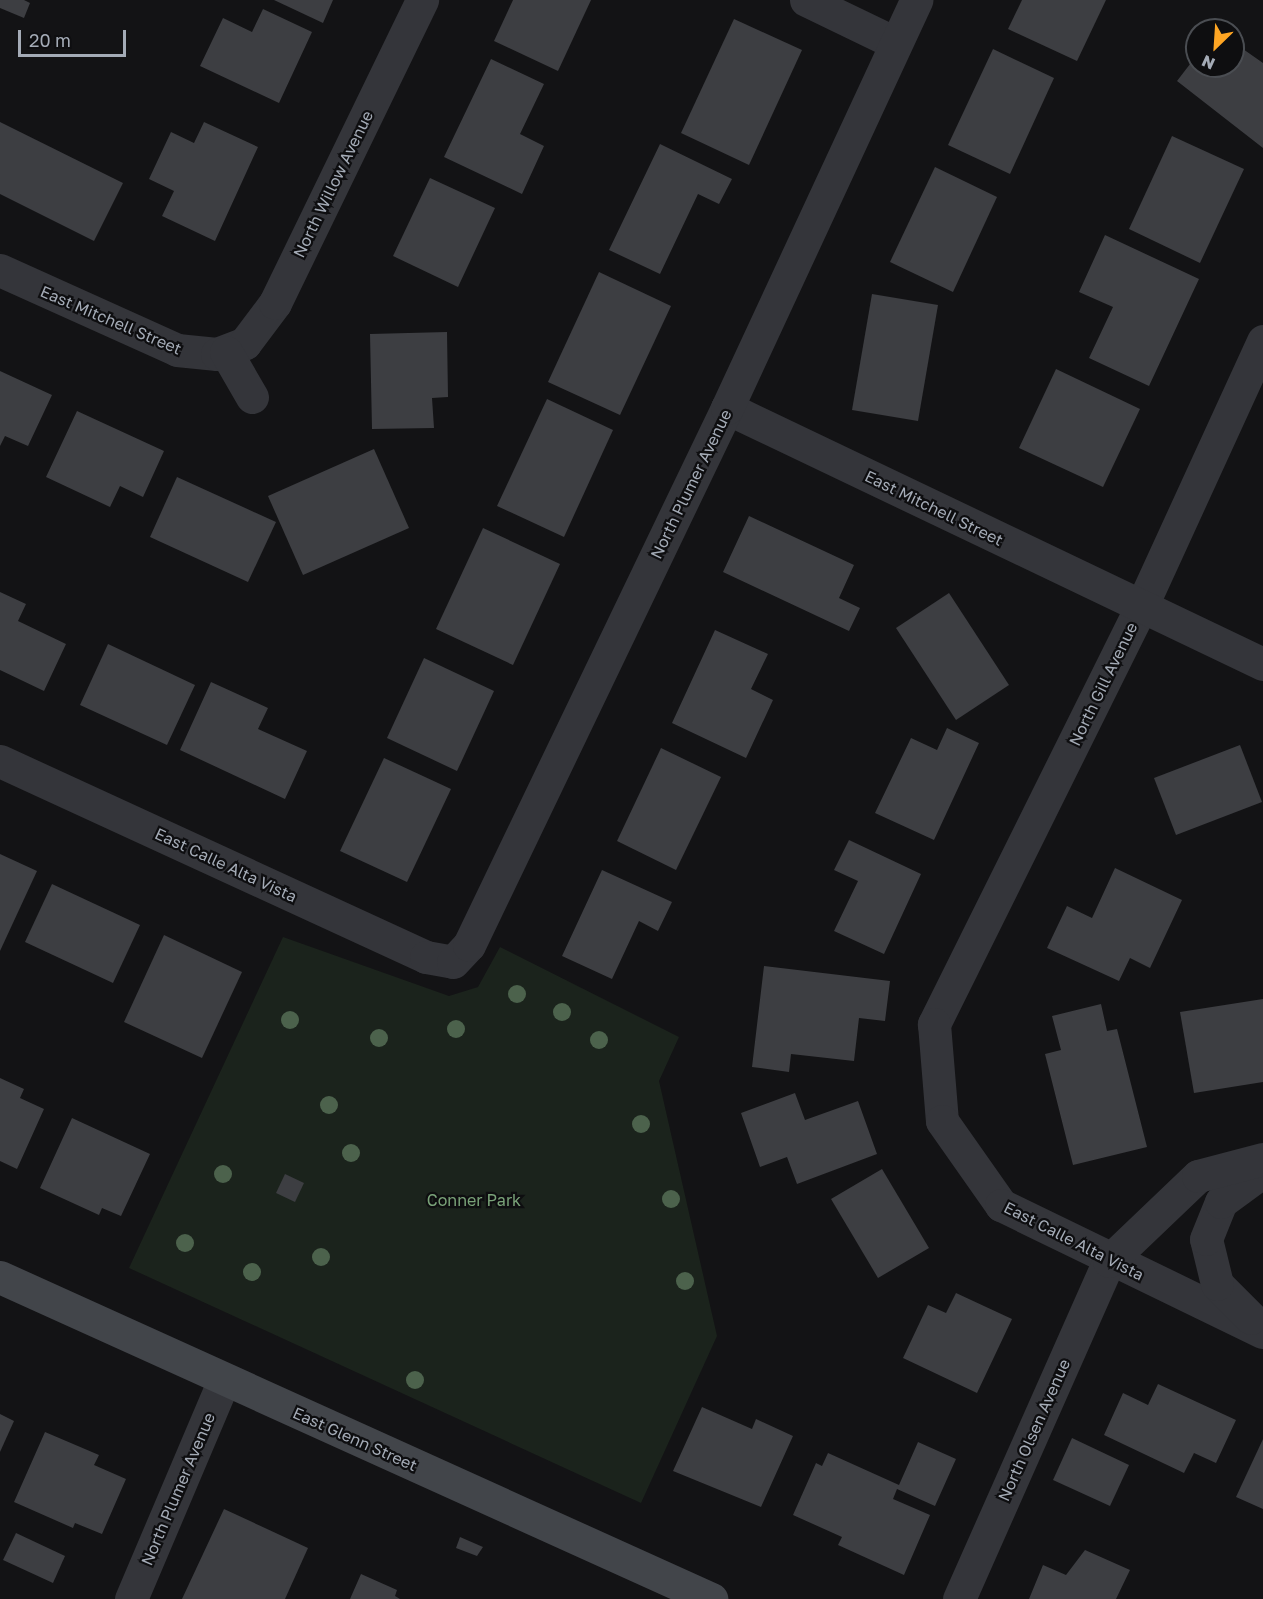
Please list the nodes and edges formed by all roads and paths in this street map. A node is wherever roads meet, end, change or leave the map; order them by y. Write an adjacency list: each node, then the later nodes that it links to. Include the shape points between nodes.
1 (422, 0): 7 (street, North Willow Avenue, via 268,318 259,331)
2 (806, 0): 4 (street)
3 (916, 0): 4 (street, North Plumer Avenue)
4 (893, 42): 9 (street, North Plumer Avenue)
5 (0, 270): 7 (street, East Mitchell Street, via 177,351)
6 (1263, 341): 10 (street, North Gill Avenue)
7 (226, 352): 8 (street)
8 (252, 398)
9 (727, 408): 10 (street, East Mitchell Street); 13 (street, North Plumer Avenue, via 469,945)
10 (1141, 607): 11 (street, East Mitchell Street); 14 (street, North Gill Avenue)
11 (1263, 664)
12 (0, 761): 13 (street, East Calle Alta Vista, via 426,957)
13 (453, 962)
14 (934, 1024): 17 (street, East Calle Alta Vista, via 942,1121 1001,1204)
15 (1263, 1159): 17 (street, via 1198,1176)
16 (1263, 1171): 19 (street, via 1221,1202 1206,1239 1217,1284)
17 (1108, 1261): 19 (street, East Calle Alta Vista); 23 (street, North Olsen Avenue)
18 (0, 1277): 20 (street, East Glenn Street)
19 (1263, 1331)
20 (224, 1380): 21 (street, North Plumer Avenue); 22 (street, East Glenn Street)
21 (131, 1599)
22 (711, 1599)
23 (959, 1599)

